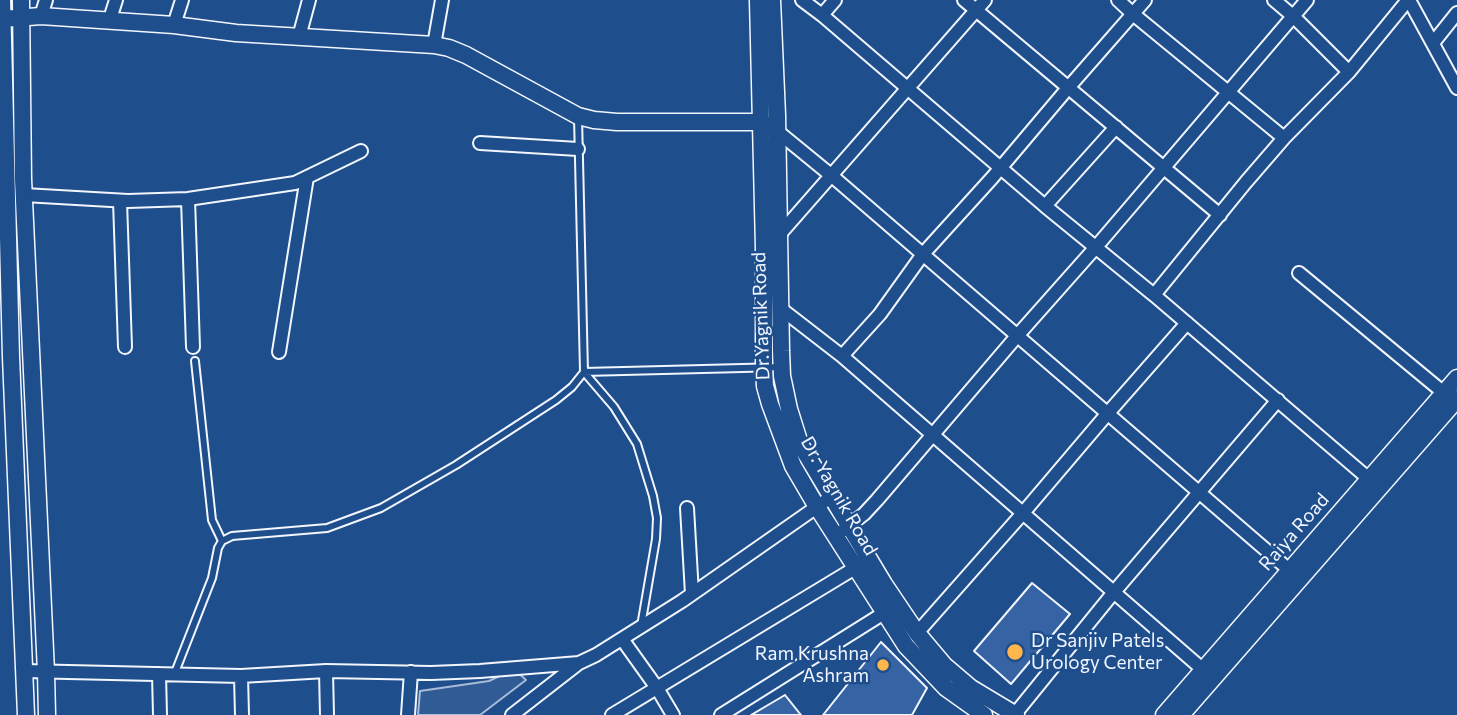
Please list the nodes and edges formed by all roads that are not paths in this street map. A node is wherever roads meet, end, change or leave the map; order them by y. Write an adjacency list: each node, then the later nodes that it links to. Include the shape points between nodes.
1 (2, 0): 25 (street)
2 (21, 0): 24 (street)
3 (46, 0): 22 (street)
4 (116, 0): 26 (street)
5 (182, 0): 27 (street)
6 (309, 0): 28 (street)
7 (758, 0): 37 (street, Dr. Yagnik Road)
8 (772, 0): 39 (street, Dr.Yagnik Road)
9 (802, 0): 20 (street)
10 (835, 0): 20 (street)
11 (964, 0): 18 (street)
12 (1118, 0): 21 (street)
13 (1145, 0): 21 (street)
14 (1274, 0): 23 (street)
15 (1307, 0): 23 (street)
16 (1409, 0): 29 (street); 31 (street)
17 (437, 1): 30 (street)
18 (981, 5): 32 (street); 33 (street)
19 (1457, 13): 29 (street)
20 (822, 15): 32 (street)
21 (1133, 15): 33 (street); 35 (street)
22 (41, 16): 24 (street); 26 (street)
23 (1294, 17): 31 (street); 35 (street)
24 (22, 18): 25 (street); 48 (street)
25 (1, 19): 64 (street)
26 (109, 22): 27 (street)
27 (174, 25): 28 (street)
28 (299, 37): 30 (street)
29 (1433, 43): 34 (street)
30 (433, 45): 36 (street, via 466,55)
31 (1349, 72): 40 (street)
32 (907, 87): 44 (street); 46 (street)
33 (1068, 88): 38 (street); 44 (street)
34 (1457, 88)
35 (1228, 92): 40 (street); 45 (street)
36 (578, 116): 37 (street, via 617,122); 42 (lane)
37 (762, 122): 39 (street); 68 (street, Dr. Yagnik Road)
38 (1116, 127): 45 (street); 51 (street)
39 (777, 131): 46 (street); 53 (street, Dr.Yagnik Road)
40 (1284, 138): 52 (street)
41 (480, 143): 42 (street)
42 (578, 149): 70 (lane)
43 (361, 151): 47 (street)
44 (1000, 168): 51 (street); 55 (street)
45 (1163, 169): 52 (street); 54 (street)
46 (832, 176): 53 (street); 55 (street)
47 (307, 177): 49 (street, via 295,183); 63 (street)
48 (24, 194): 50 (street); 65 (street)
49 (188, 199): 50 (street); 62 (street)
50 (120, 201): 61 (street)
51 (1045, 206): 54 (street)
52 (1220, 215): 57 (street)
53 (779, 235): 58 (street, Dr.Yagnik Road)
54 (1096, 247): 57 (street); 60 (street)
55 (923, 254): 60 (street); 66 (street, via 880,314)
56 (1298, 273): 72 (street)
57 (1154, 295): 59 (street)
58 (780, 308): 66 (street); 69 (street, Dr.Yagnik Road)
59 (1186, 323): 73 (street); 74 (street)
60 (1017, 336): 74 (street); 75 (street)
61 (125, 347)
62 (193, 347)
63 (279, 352)
64 (5, 356): 65 (street); 93 (street)
65 (31, 356): 95 (street)
66 (842, 356): 75 (street)
67 (195, 361): 83 (lane, via 212,520)
68 (764, 368): 69 (lane); 70 (lane); 79 (street, Dr. Yagnik Road, via 779,431)
69 (782, 368): 78 (street, Dr.Yagnik Road, via 800,444)
70 (584, 372): 83 (lane, via 556,400 456,466 381,508 327,528 232,536); 89 (lane, via 637,444 653,496 656,539)
71 (1457, 378): 72 (street, Raiya Road)
72 (1451, 396): 76 (street, Raiya Road); 85 (street, Raiya Road)
73 (1278, 400): 76 (street); 77 (street)
74 (1108, 413): 77 (street); 81 (street)
75 (932, 435): 81 (street); 82 (street, via 877,500)
76 (1369, 480): 85 (street, Raiya Road)
77 (1200, 492): 85 (street); 86 (street)
78 (831, 497): 79 (street); 82 (street, Dr.Yagnik Road)
79 (817, 507): 82 (street, Dr. Yagnik Road); 87 (street)
80 (687, 508): 87 (street)
81 (1023, 513): 86 (street); 90 (street)
82 (842, 531): 84 (street, Dr. Yagnik Road); 90 (street, Dr.Yagnik Road)
83 (222, 541): 99 (lane)
84 (855, 568): 88 (street, Dr. Yagnik Road); 101 (street)
85 (1295, 574): 98 (street, Raiya Road)
86 (1114, 592): 98 (street); 113 (street)
87 (692, 594): 89 (street)
88 (884, 613): 111 (street); 112 (street, Dr. Yagnik Road, via 932,675)
89 (641, 628): 91 (street)
90 (917, 633): 113 (street, Dr.Yagnik Road, via 971,688)
91 (622, 639): 92 (street); 101 (street)
92 (579, 663): 96 (street); 108 (street)
93 (25, 671): 95 (street); 102 (street)
94 (326, 671): 96 (street); 100 (street); 106 (street)
95 (46, 672): 97 (street); 103 (street)
96 (411, 672): 107 (street)
97 (159, 674): 99 (street); 104 (street)
98 (1207, 674): 114 (street, Raiya Road); 115 (street, Raiya Road)
99 (174, 675): 100 (street)
100 (240, 676): 105 (street)
101 (657, 688): 109 (street); 110 (street)
102 (26, 715)
103 (47, 715)
104 (160, 715)
105 (242, 715)
106 (327, 715)
107 (408, 715)
108 (512, 715)
109 (612, 715)
110 (673, 715)
111 (721, 715)
112 (984, 715)
113 (1016, 715)
114 (1164, 715)
115 (1181, 715)

